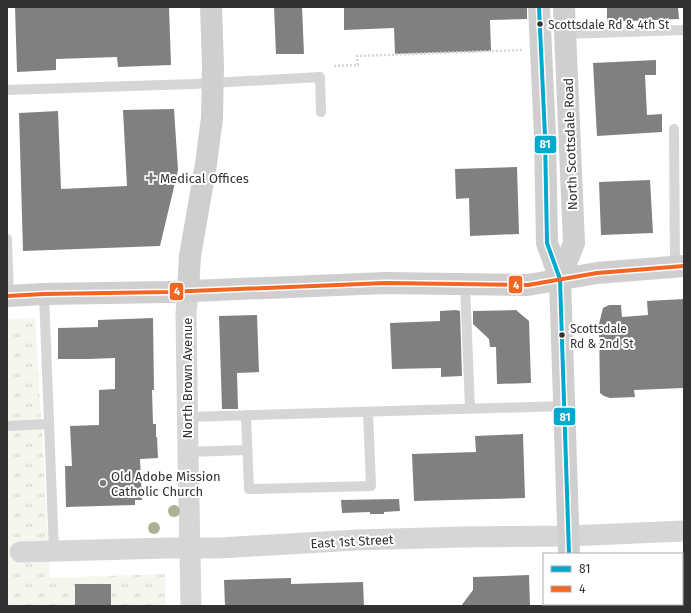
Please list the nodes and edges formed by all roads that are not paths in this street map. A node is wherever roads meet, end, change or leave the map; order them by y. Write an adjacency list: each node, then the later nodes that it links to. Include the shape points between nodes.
1 (212, 7): 6 (street, North Brown Avenue)
2 (539, 7): 12 (street, North Scottsdale Road, via 547,244)
3 (564, 7): 5 (street, North Scottsdale Road)
4 (684, 30): 5 (lane)
5 (565, 34): 12 (street, North Scottsdale Road, via 574,243)
6 (213, 83): 7 (lane); 8 (lane, via 320,77); 14 (street, North Brown Avenue, via 211,125 190,256)
7 (7, 90)
8 (322, 112)
9 (674, 129): 11 (lane)
10 (7, 239): 16 (lane)
11 (679, 266): 12 (street)
12 (560, 279): 13 (street, via 528,285); 17 (street, North Scottsdale Road)
13 (465, 285): 14 (street, via 386,283); 18 (lane)
14 (188, 291): 15 (street); 21 (street, North Brown Avenue)
15 (44, 294): 16 (street); 22 (lane)
16 (8, 296)
17 (565, 406): 18 (lane); 27 (street, North Scottsdale Road)
18 (470, 408): 19 (lane)
19 (368, 412): 20 (lane); 24 (lane, via 371,486 248,489)
20 (246, 415): 21 (lane); 24 (lane)
21 (188, 417): 25 (street, North Brown Avenue)
22 (49, 424): 23 (lane); 30 (lane)
23 (7, 426)
24 (247, 450): 25 (lane)
25 (188, 452): 28 (street, North Brown Avenue)
26 (684, 531): 27 (street, East 1st Street)
27 (568, 545): 28 (street, East 1st Street, via 385,539)
28 (190, 549): 30 (street, East 1st Street); 31 (street, North Brown Avenue)
29 (20, 552): 30 (street, East 1st Street)
30 (54, 552)
31 (191, 606)

